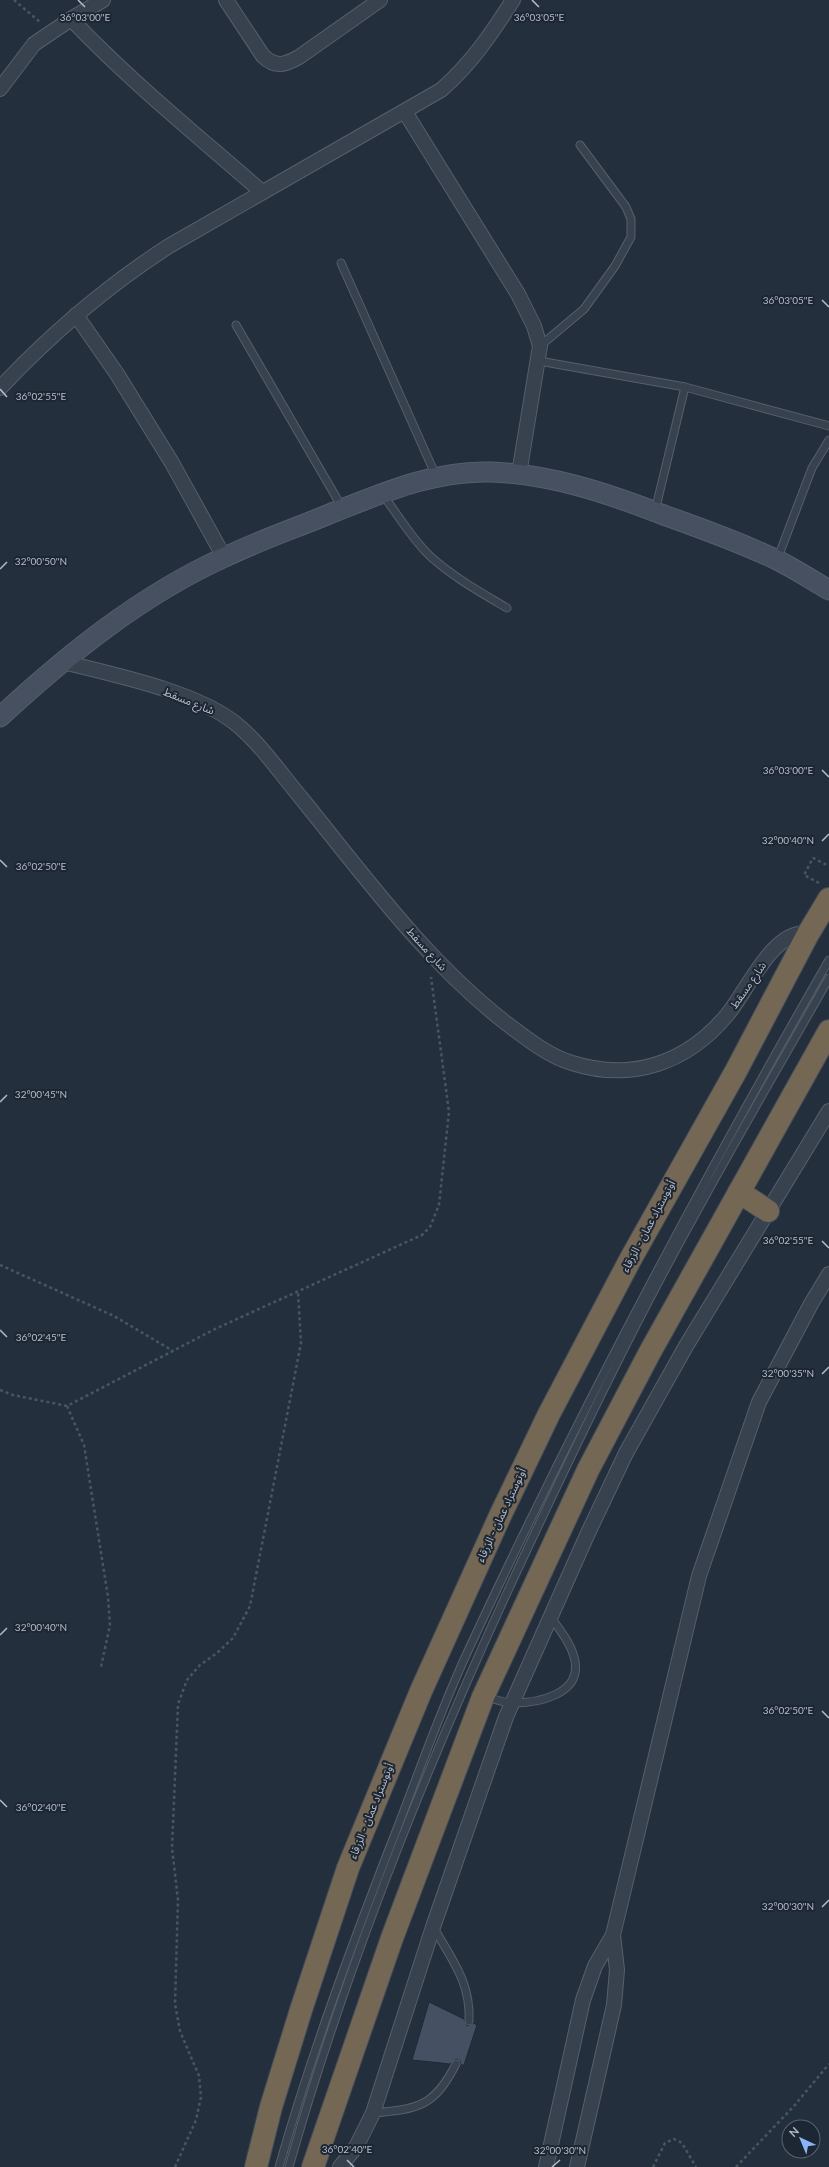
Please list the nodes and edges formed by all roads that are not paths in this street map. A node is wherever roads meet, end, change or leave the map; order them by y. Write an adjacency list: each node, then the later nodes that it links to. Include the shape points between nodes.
1 (104, 0): 5 (street)
2 (226, 0): 3 (street, via 263,56 270,62 280,65 299,57)
3 (380, 0)
4 (513, 0): 7 (street, via 491,34 456,77 441,90)
5 (71, 19): 6 (street, via 34,44); 9 (street, via 164,106)
6 (0, 89)
7 (405, 112): 9 (street); 13 (street, via 518,294 534,326)
8 (580, 145): 13 (lane, via 626,208 631,219 631,238 615,266 584,309)
9 (262, 192): 11 (street, via 138,266)
10 (341, 263): 20 (lane)
11 (76, 314): 16 (street); 24 (street, via 172,463)
12 (236, 325): 22 (lane)
13 (540, 346): 14 (street)
14 (539, 361): 15 (lane); 19 (street)
15 (685, 387): 17 (lane); 23 (lane)
16 (0, 388)
17 (829, 426)
18 (829, 440): 25 (lane, via 812,468)
19 (519, 474): 20 (street, via 461,472); 23 (street, via 564,482)
20 (436, 476): 21 (street)
21 (382, 493): 22 (street); 27 (lane, via 409,532 429,555 458,579)
22 (343, 509): 24 (street)
23 (655, 512): 25 (street)
24 (224, 557): 28 (street, via 141,603)
25 (777, 560): 26 (street)
26 (829, 590)
27 (507, 608)
28 (63, 662): 29 (street); 31 (street, شارع مسقط, via 191,699 236,724 268,757 428,952 476,1000 530,1041 570,1062 608,1071 644,1069 689,1049 727,1016 778,945 795,933)
29 (3, 711)
30 (826, 892): 31 (highway, أوتوستراد عمان - الزرقاء)
31 (808, 934): 47 (highway, أوتوستراد عمان - الزرقاء, via 549,1414 424,1684 348,1868 301,2010)
32 (829, 960): 48 (lane, via 756,1087 661,1262 558,1464 466,1656 345,1963 310,2064)
33 (829, 978): 49 (lane, via 695,1214 644,1312 566,1467 474,1663 368,1924 322,2059)
34 (829, 1031): 36 (highway)
35 (829, 1111): 37 (street)
36 (739, 1192): 37 (highway); 40 (highway, via 588,1470)
37 (768, 1211): 39 (street, via 686,1346 626,1453)
38 (829, 1274): 43 (street, via 810,1304 759,1402 699,1576)
39 (550, 1615): 41 (street); 41 (lane, via 570,1646 576,1662 572,1678 563,1690 550,1698)
40 (483, 1697): 41 (lane); 50 (highway, via 392,1938)
41 (512, 1703): 42 (street)
42 (433, 1927): 44 (lane, via 464,1980 468,1994); 46 (street)
43 (613, 1935): 52 (street, via 595,1966 583,2000); 53 (street, via 617,1970 614,2005)
44 (468, 2021)
45 (456, 2064): 46 (lane, via 446,2084 435,2096 422,2104 408,2110)
46 (373, 2113): 51 (street, via 356,2147)
47 (256, 2167)
48 (279, 2167)
49 (289, 2167)
50 (313, 2167)
51 (340, 2167)
52 (546, 2167)
53 (577, 2167)

